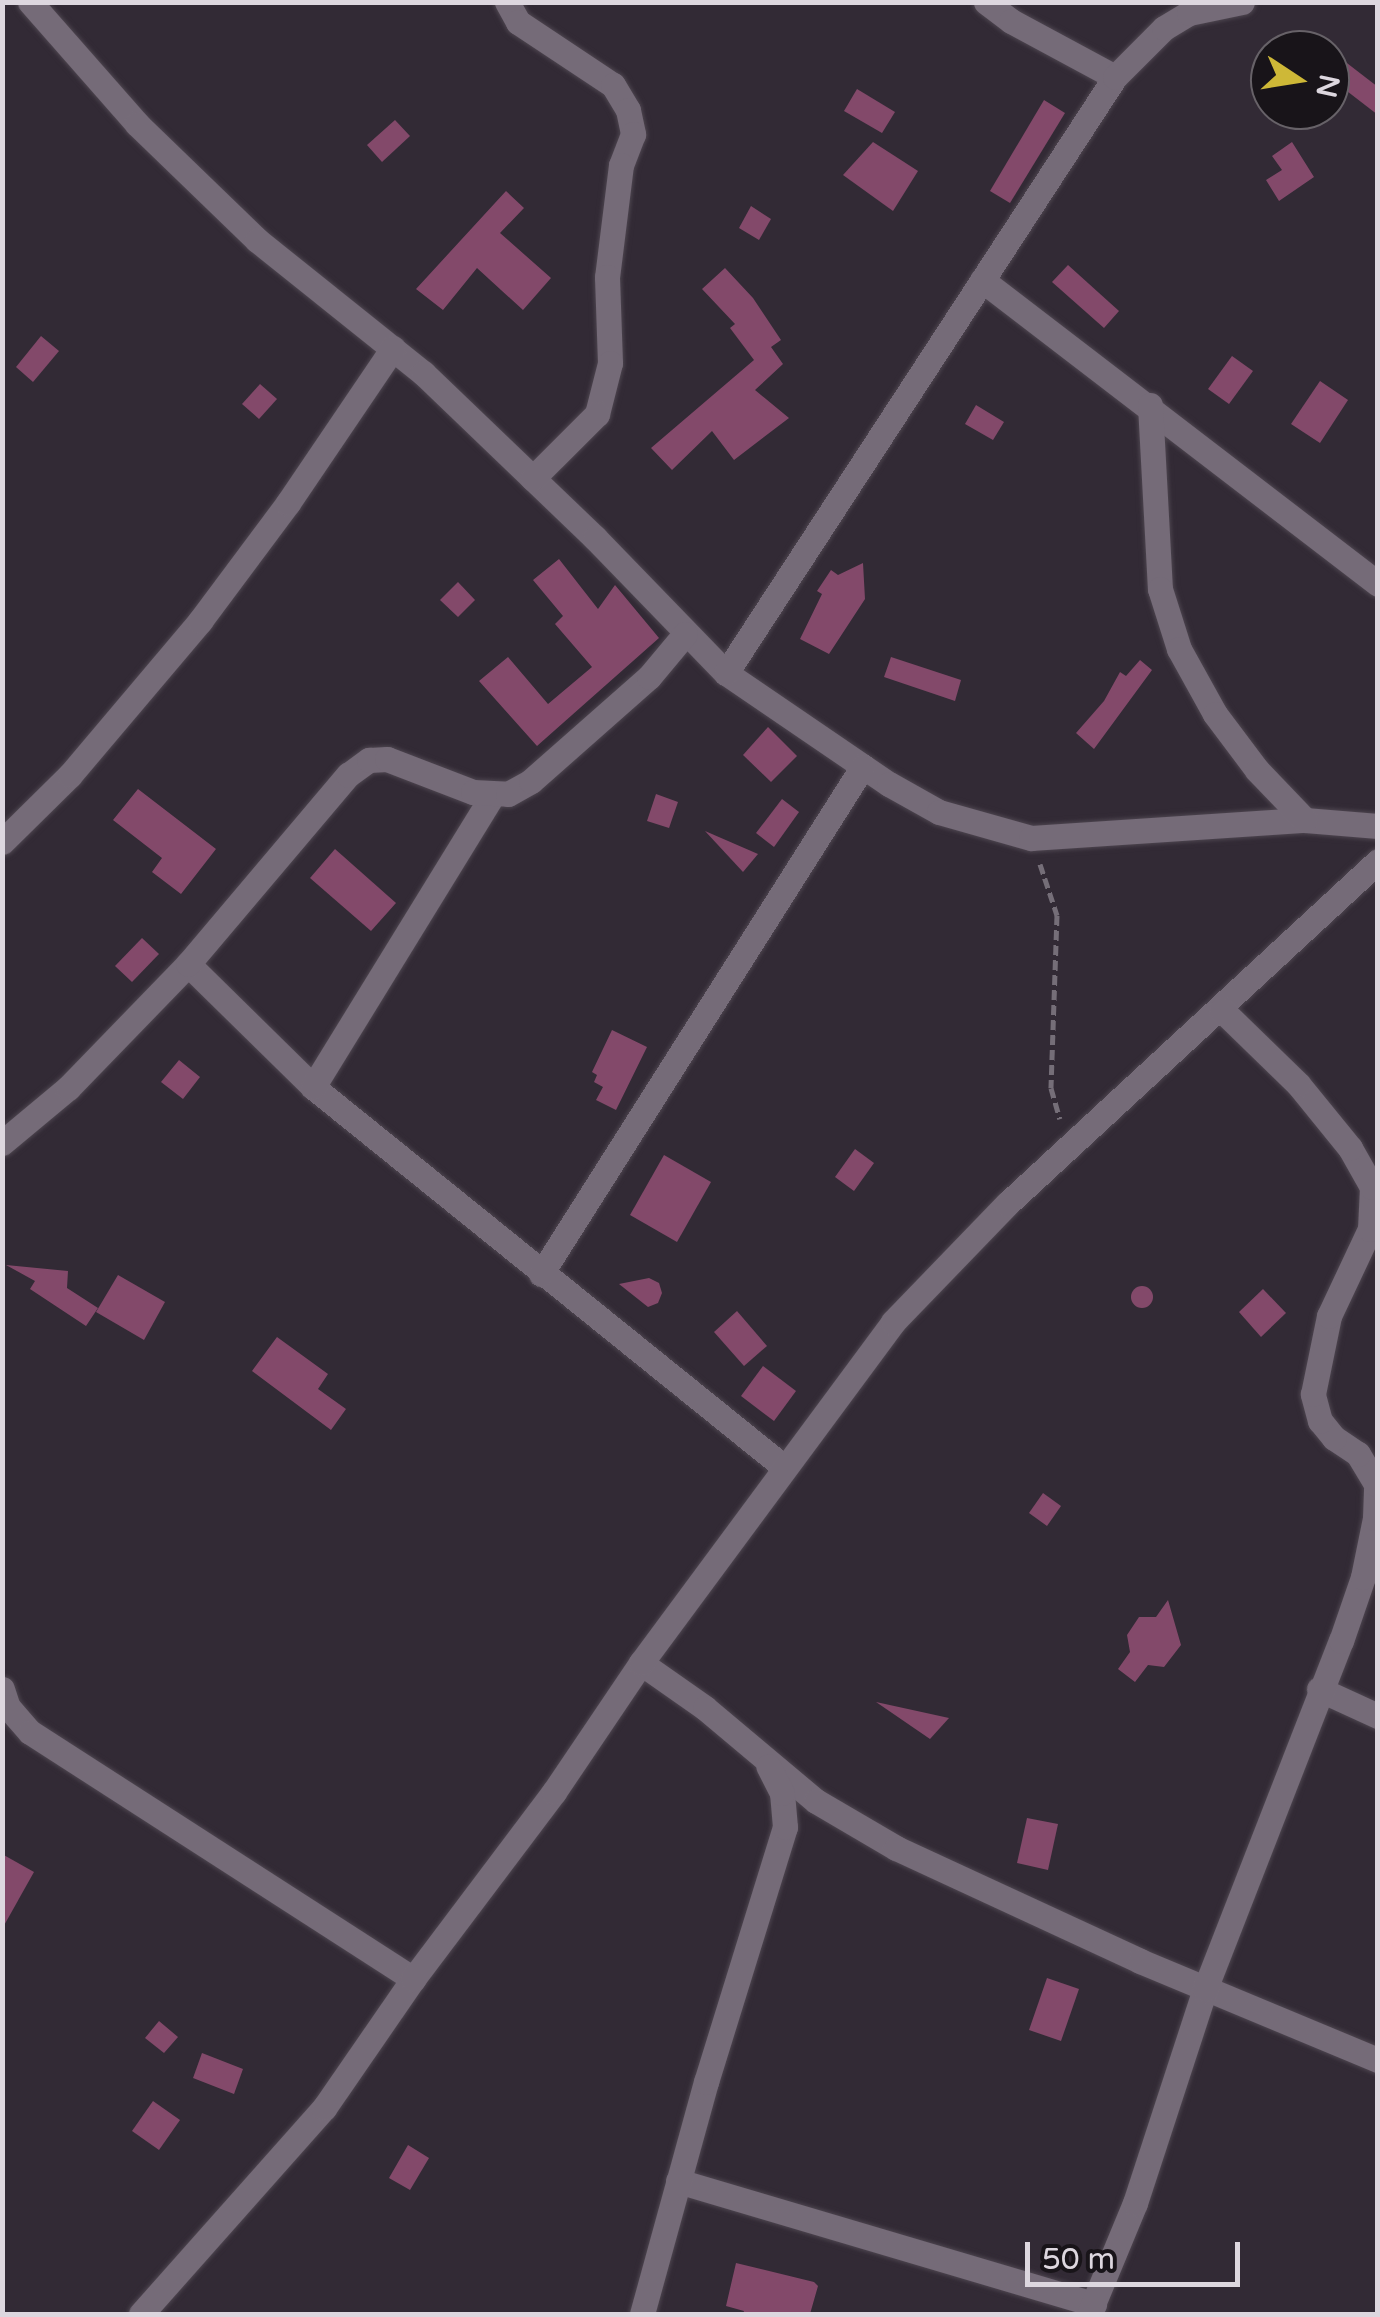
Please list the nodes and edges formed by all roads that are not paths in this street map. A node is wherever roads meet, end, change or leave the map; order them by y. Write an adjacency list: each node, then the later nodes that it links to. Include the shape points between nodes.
1 (30, 2): 8 (street, via 137,124 258,240)
2 (507, 2): 10 (street, via 518,22 613,85 633,134 621,164 607,277 610,363 598,414)
3 (986, 2): 5 (street)
4 (1242, 2): 6 (street, via 1189,13 1164,28)
5 (1015, 12): 6 (street)
6 (1115, 77): 7 (street)
7 (982, 280): 9 (street); 13 (street)
8 (393, 348): 10 (street); 18 (street, via 200,621 70,774)
9 (1150, 405): 11 (street); 16 (street, via 1160,589 1179,648 1215,714)
10 (533, 478): 12 (street)
11 (1378, 584)
12 (684, 634): 13 (street); 15 (street, via 649,677 531,782)
13 (726, 673): 14 (street)
14 (863, 766): 16 (street, via 939,812 1031,838); 24 (street)
15 (492, 796): 20 (street, via 416,767 369,760 348,774); 22 (street)
16 (1305, 820): 17 (street)
17 (1378, 826)
18 (2, 842)
19 (1378, 861): 21 (street)
20 (188, 964): 22 (street); 23 (street, via 68,1088)
21 (1222, 1009): 25 (street, via 950,1258); 28 (street, via 1298,1084 1372,1187 1370,1228 1315,1367 1320,1420 1358,1454 1376,1484 1363,1577)
22 (313, 1087): 24 (street)
23 (2, 1142)
24 (541, 1274): 25 (street)
25 (784, 1467): 26 (street)
26 (640, 1663): 30 (street); 31 (street, via 554,1792)
27 (2, 1689): 31 (street, via 30,1732)
28 (1319, 1689): 29 (street); 32 (street)
29 (1378, 1716)
30 (766, 1762): 32 (street, via 896,1848); 34 (street, via 782,1793 785,1827)
31 (413, 1978): 36 (street, via 324,2108)
32 (1205, 1989): 33 (street); 35 (street)
33 (1378, 2060)
34 (678, 2181): 35 (street); 37 (street)
35 (1091, 2312)
36 (141, 2314)
37 (642, 2314)

